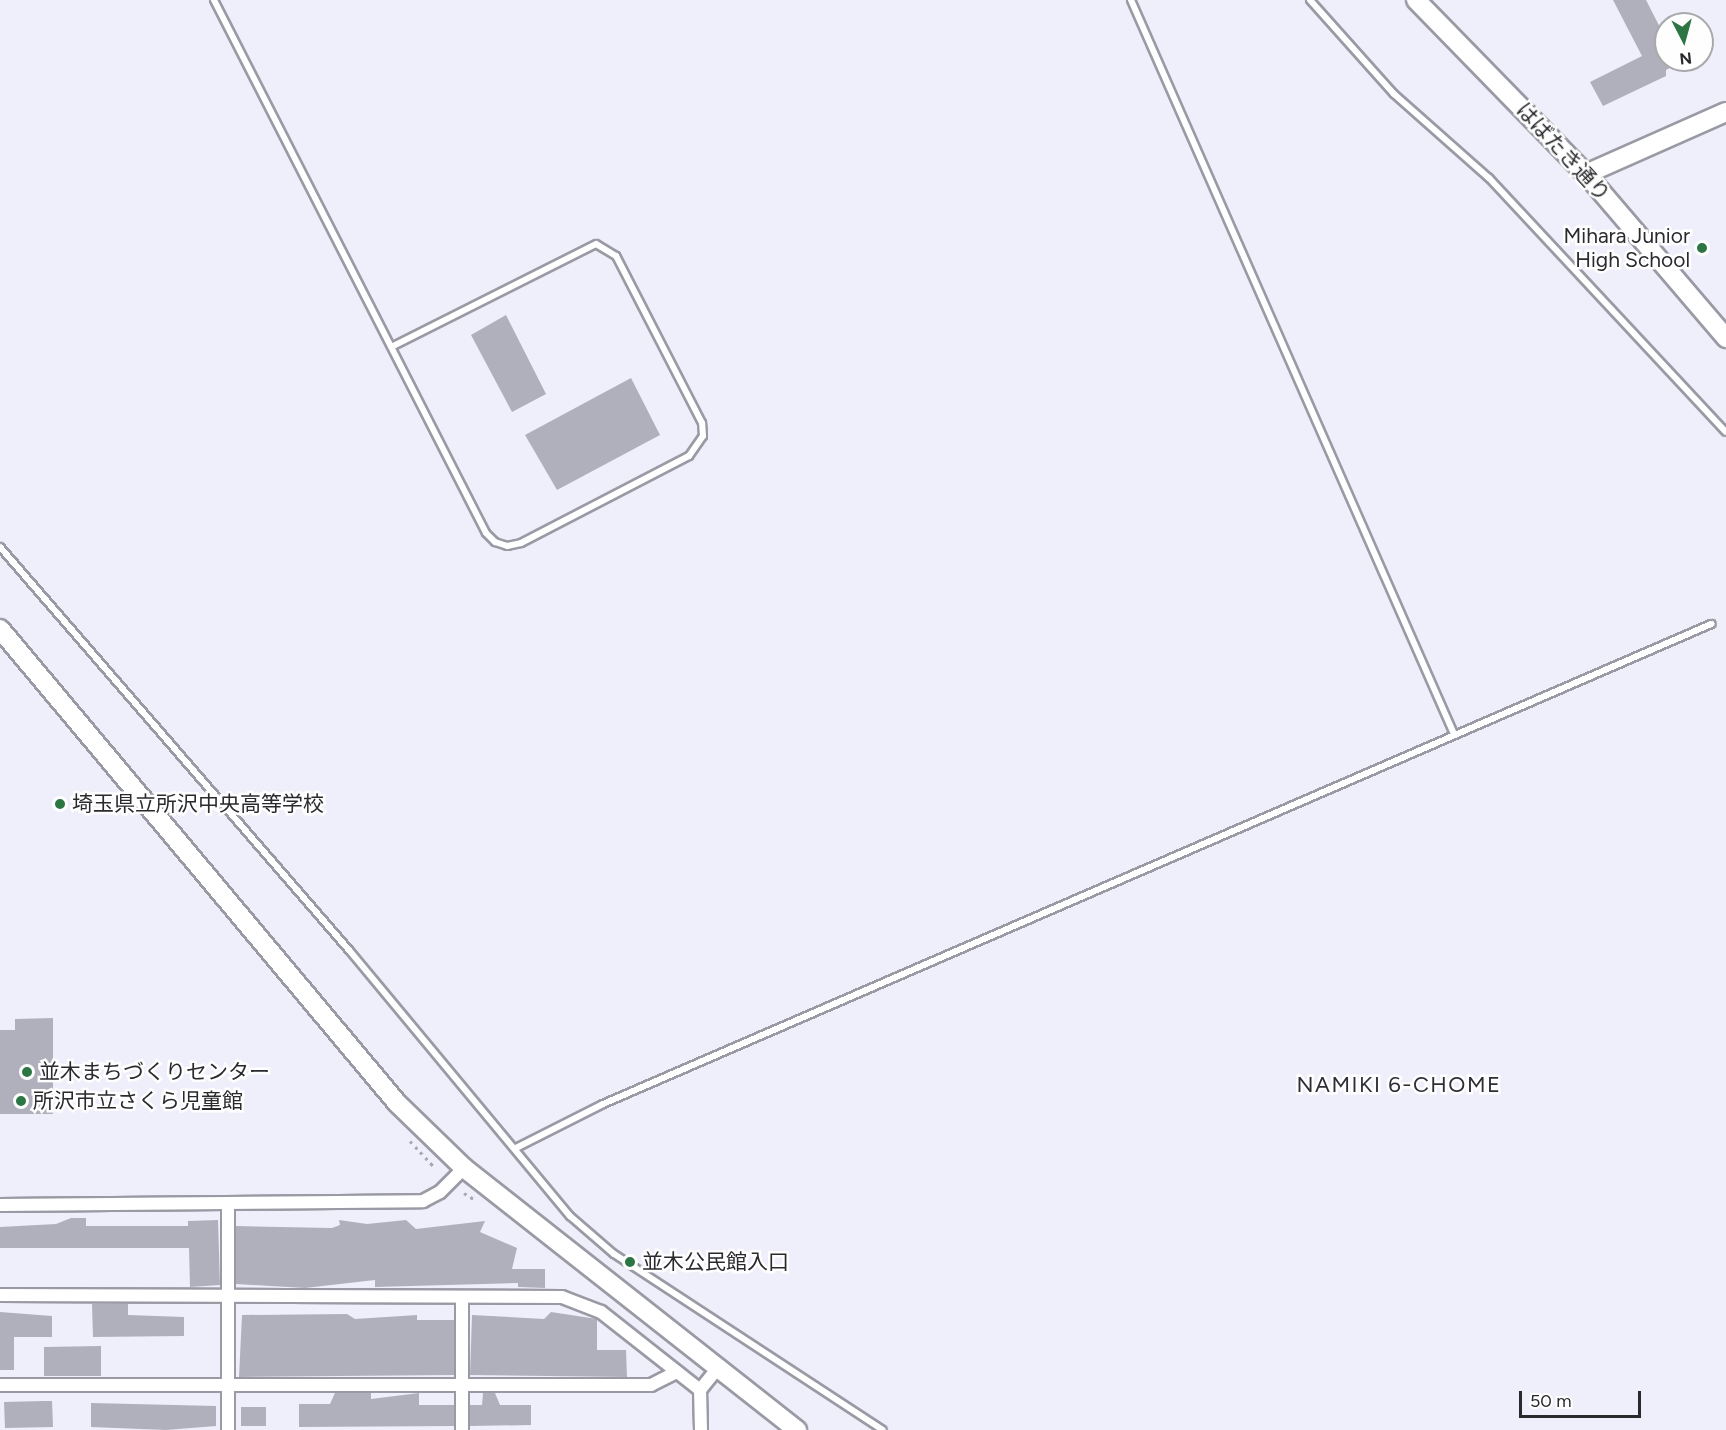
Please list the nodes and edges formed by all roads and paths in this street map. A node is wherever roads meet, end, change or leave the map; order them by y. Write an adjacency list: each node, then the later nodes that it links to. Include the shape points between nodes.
1 (214, 0): 8 (lane)
2 (1131, 0): 13 (lane)
3 (1311, 0): 9 (lane, via 1394,94 1489,178)
4 (1416, 0): 6 (street, はばたき通り)
5 (1726, 112): 6 (street)
6 (1586, 174): 7 (street, はばたき通り)
7 (1726, 338)
8 (393, 346): 8 (lane, via 596,244 616,256 702,423 703,436 689,456 507,546 486,532)
9 (1726, 432)
10 (0, 547): 14 (lane)
11 (1711, 624): 13 (lane)
12 (0, 628): 15 (street, via 355,1055)
13 (1454, 734): 14 (lane, via 603,1104)
14 (516, 1148): 31 (lane, via 545,1190 614,1254)
15 (464, 1168): 16 (street, via 440,1192 423,1201); 21 (street)
16 (228, 1203): 17 (street); 19 (street)
17 (0, 1205)
18 (0, 1295): 19 (street)
19 (228, 1296): 20 (street); 24 (street)
20 (462, 1297): 22 (street, via 577,1300 602,1312); 25 (street)
21 (718, 1368): 26 (street); 30 (street)
22 (677, 1372): 25 (street, via 651,1385); 26 (street)
23 (0, 1385): 24 (street)
24 (228, 1386): 25 (street); 27 (street)
25 (462, 1386): 28 (street)
26 (700, 1390): 29 (street)
27 (228, 1430)
28 (462, 1430)
29 (701, 1430)
30 (797, 1430)
31 (883, 1430)

